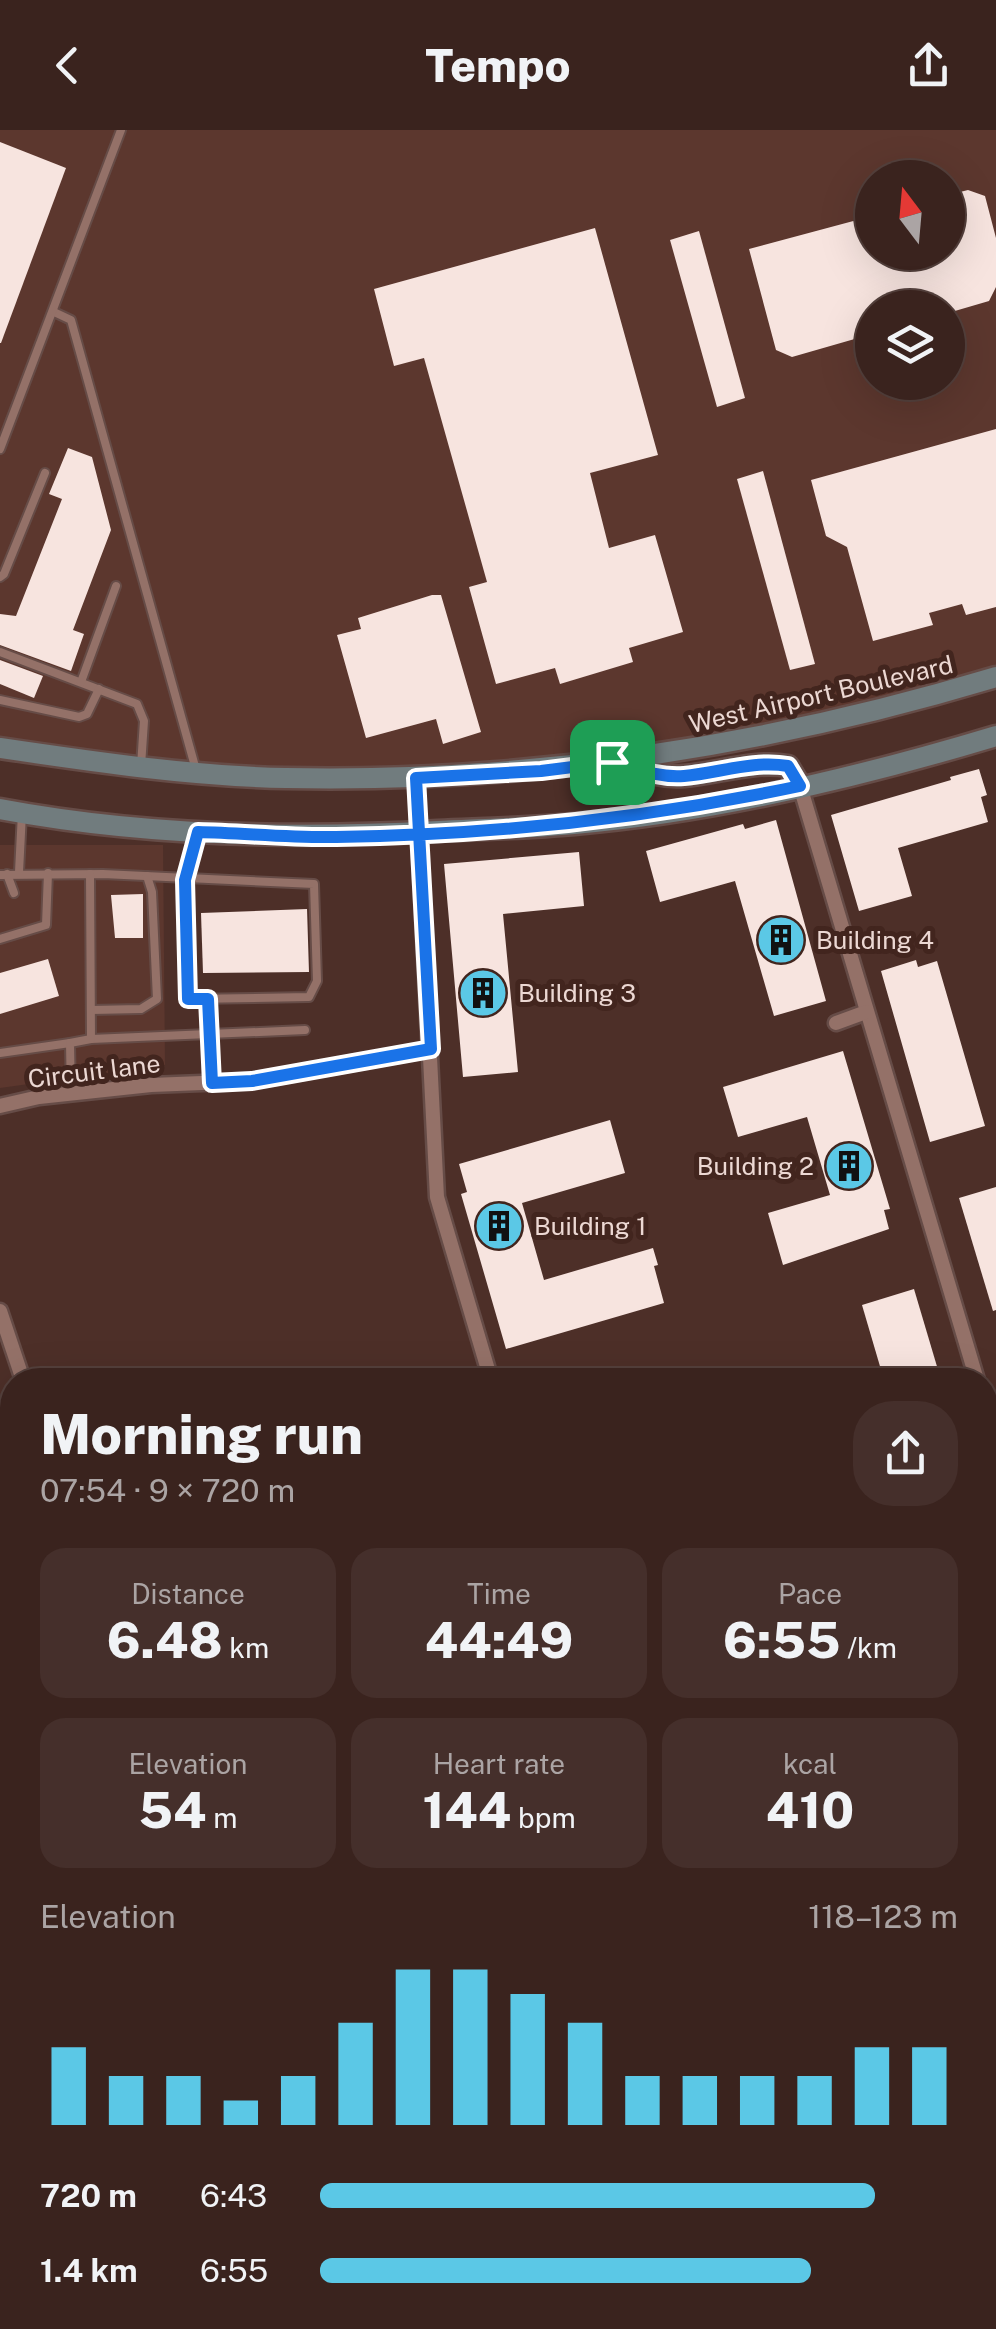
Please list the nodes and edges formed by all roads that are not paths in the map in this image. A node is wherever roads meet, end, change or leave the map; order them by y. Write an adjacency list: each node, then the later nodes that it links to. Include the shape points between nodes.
1 (121, 130): 2 (lane)
2 (54, 312): 3 (lane); 16 (lane, via 71,320)
3 (0, 449)
4 (45, 473): 5 (lane)
5 (0, 577)
6 (116, 586): 9 (lane)
7 (0, 652): 9 (lane)
8 (996, 677): 14 (main road, West Airport Boulevard, via 801,730)
9 (80, 682): 10 (lane)
10 (100, 689): 11 (lane, via 88,714 79,716); 15 (lane, via 137,704 144,721)
11 (0, 700)
12 (996, 736): 18 (main road)
13 (0, 748): 15 (main road, West Airport Boulevard)
14 (612, 762): 17 (main road, West Airport Boulevard); 18 (main road, via 681,776 769,763 788,766)
15 (141, 768): 16 (main road, West Airport Boulevard)
16 (197, 772): 17 (main road, West Airport Boulevard)
17 (416, 778): 22 (street)
18 (800, 786): 22 (main road, via 576,824); 35 (street)
19 (0, 809): 20 (main road)
20 (22, 813): 21 (main road); 23 (lane)
21 (198, 832): 22 (main road); 28 (lane)
22 (419, 832): 41 (street)
23 (18, 872): 24 (lane); 25 (lane)
24 (48, 873): 26 (lane); 31 (lane, via 46,925)
25 (3, 874): 29 (lane)
26 (90, 874): 27 (lane); 34 (lane)
27 (147, 876): 28 (lane); 34 (lane, via 156,999 141,1009)
28 (185, 880): 33 (lane, via 188,999); 33 (lane, via 314,884 317,982 309,997)
29 (14, 893)
30 (22, 918): 31 (lane)
31 (27, 931): 32 (lane)
32 (0, 939)
33 (208, 999): 38 (lane)
34 (91, 1010): 39 (lane)
35 (866, 1012): 36 (street); 49 (street)
36 (836, 1023)
37 (305, 1030): 38 (lane)
38 (210, 1035): 39 (lane); 43 (lane)
39 (91, 1039): 40 (lane)
40 (70, 1043): 42 (lane); 44 (lane)
41 (431, 1049): 43 (street, Circuit lane); 48 (street, via 437,1197)
42 (0, 1052)
43 (212, 1083): 44 (street, Circuit lane)
44 (71, 1094): 45 (street, Circuit lane)
45 (0, 1106)
46 (0, 1310): 47 (street)
47 (8, 1359)
48 (487, 1368)
49 (973, 1368)

